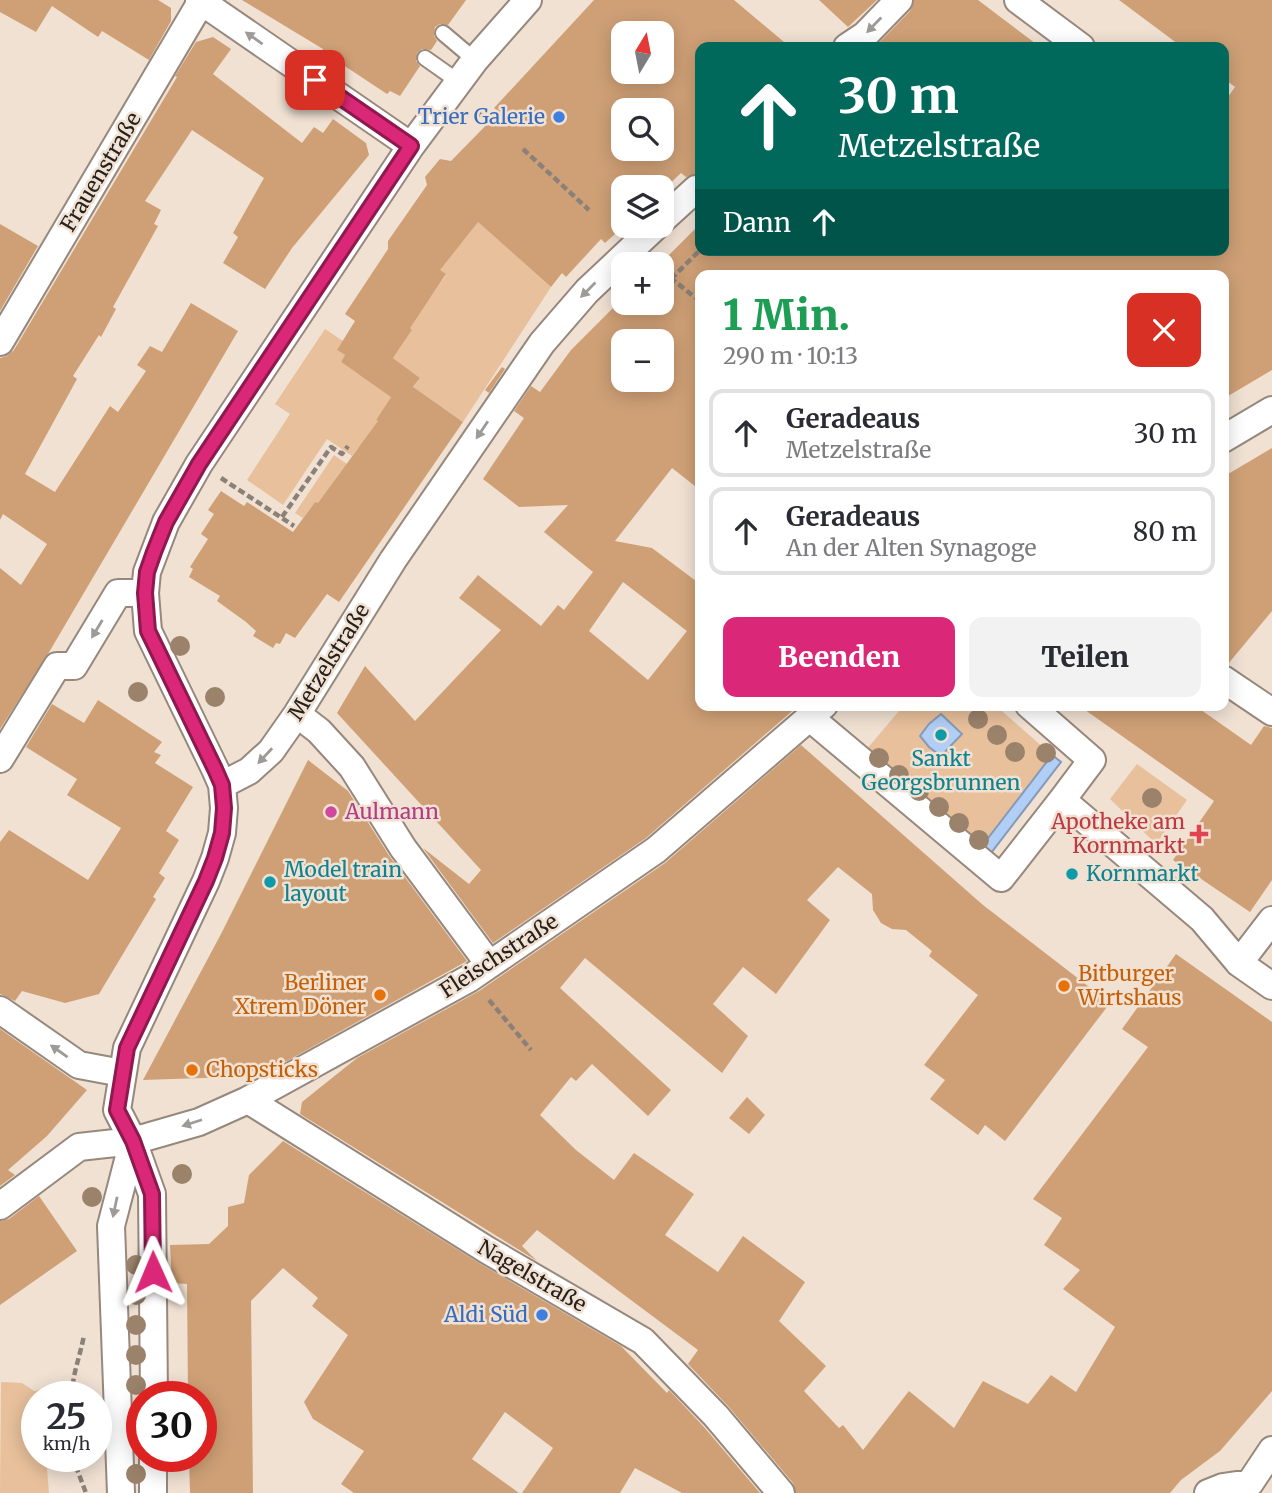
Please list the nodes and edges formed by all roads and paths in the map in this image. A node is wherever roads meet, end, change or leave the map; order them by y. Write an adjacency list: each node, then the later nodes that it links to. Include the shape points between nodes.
1 (528, 0): 9 (street)
2 (899, 0): 6 (street, one-way to 6)
3 (1018, 0): 7 (street)
4 (200, 1): 13 (street, one-way to 4); 23 (street, Frauenstraße)
5 (443, 33): 9 (lane)
6 (854, 42)
7 (1074, 42)
8 (425, 58): 10 (lane)
9 (475, 60): 10 (street)
10 (459, 82): 13 (street)
11 (479, 114): 12 (path)
12 (492, 121)
13 (411, 146): 27 (street)
14 (523, 149): 17 (path)
15 (695, 190): 16 (street)
16 (674, 209)
17 (589, 210)
18 (643, 238): 35 (street, Metzelstraße, one-way to 35, via 587,291 542,343 393,560)
19 (695, 255): 20 (path)
20 (674, 276)
21 (674, 281): 22 (path)
22 (695, 297)
23 (0, 342)
24 (1272, 410): 25 (street)
25 (1229, 435)
26 (348, 446): 28 (path, via 342,454 331,447)
27 (199, 464): 28 (path); 30 (street, via 166,522 147,572)
28 (282, 517): 29 (path)
29 (294, 526)
30 (145, 593): 36 (street, one-way to 36, via 118,593 74,666 57,666); 37 (street, via 148,631)
31 (1229, 682): 34 (street)
32 (817, 711): 38 (street, via 1001,878); 41 (street, Fleischstraße, via 656,850)
33 (1036, 711): 38 (street, via 1092,760)
34 (1272, 712)
35 (297, 714): 37 (street, Metzelstraße, one-way to 37, via 261,763); 41 (street, via 352,767)
36 (0, 759)
37 (222, 785): 45 (street, via 224,821 215,858 127,1048)
38 (1062, 800): 40 (street, via 1202,919)
39 (1272, 920): 40 (street)
40 (1239, 963): 42 (street)
41 (480, 971): 44 (path); 46 (street, Fleischstraße)
42 (1272, 986)
43 (0, 1010): 45 (street, one-way to 43, via 79,1065)
44 (531, 1050)
45 (122, 1073): 47 (street, via 117,1110)
46 (248, 1100): 47 (street, Fleischstraße, one-way to 47, via 199,1122); 57 (street, Nagelstraße, via 487,1250 643,1341 716,1416)
47 (133, 1141): 48 (street, Fleischstraße, via 79,1147); 49 (street, via 152,1194); 55 (street, one-way to 55, via 111,1226)
48 (0, 1206)
49 (154, 1381)
50 (1272, 1450): 53 (street)
51 (78, 1472): 54 (path)
52 (153, 1472): 56 (street)
53 (1252, 1488): 58 (street, via 1223,1487)
54 (86, 1493)
55 (121, 1493)
56 (153, 1493)
57 (781, 1493)
58 (1208, 1493)

